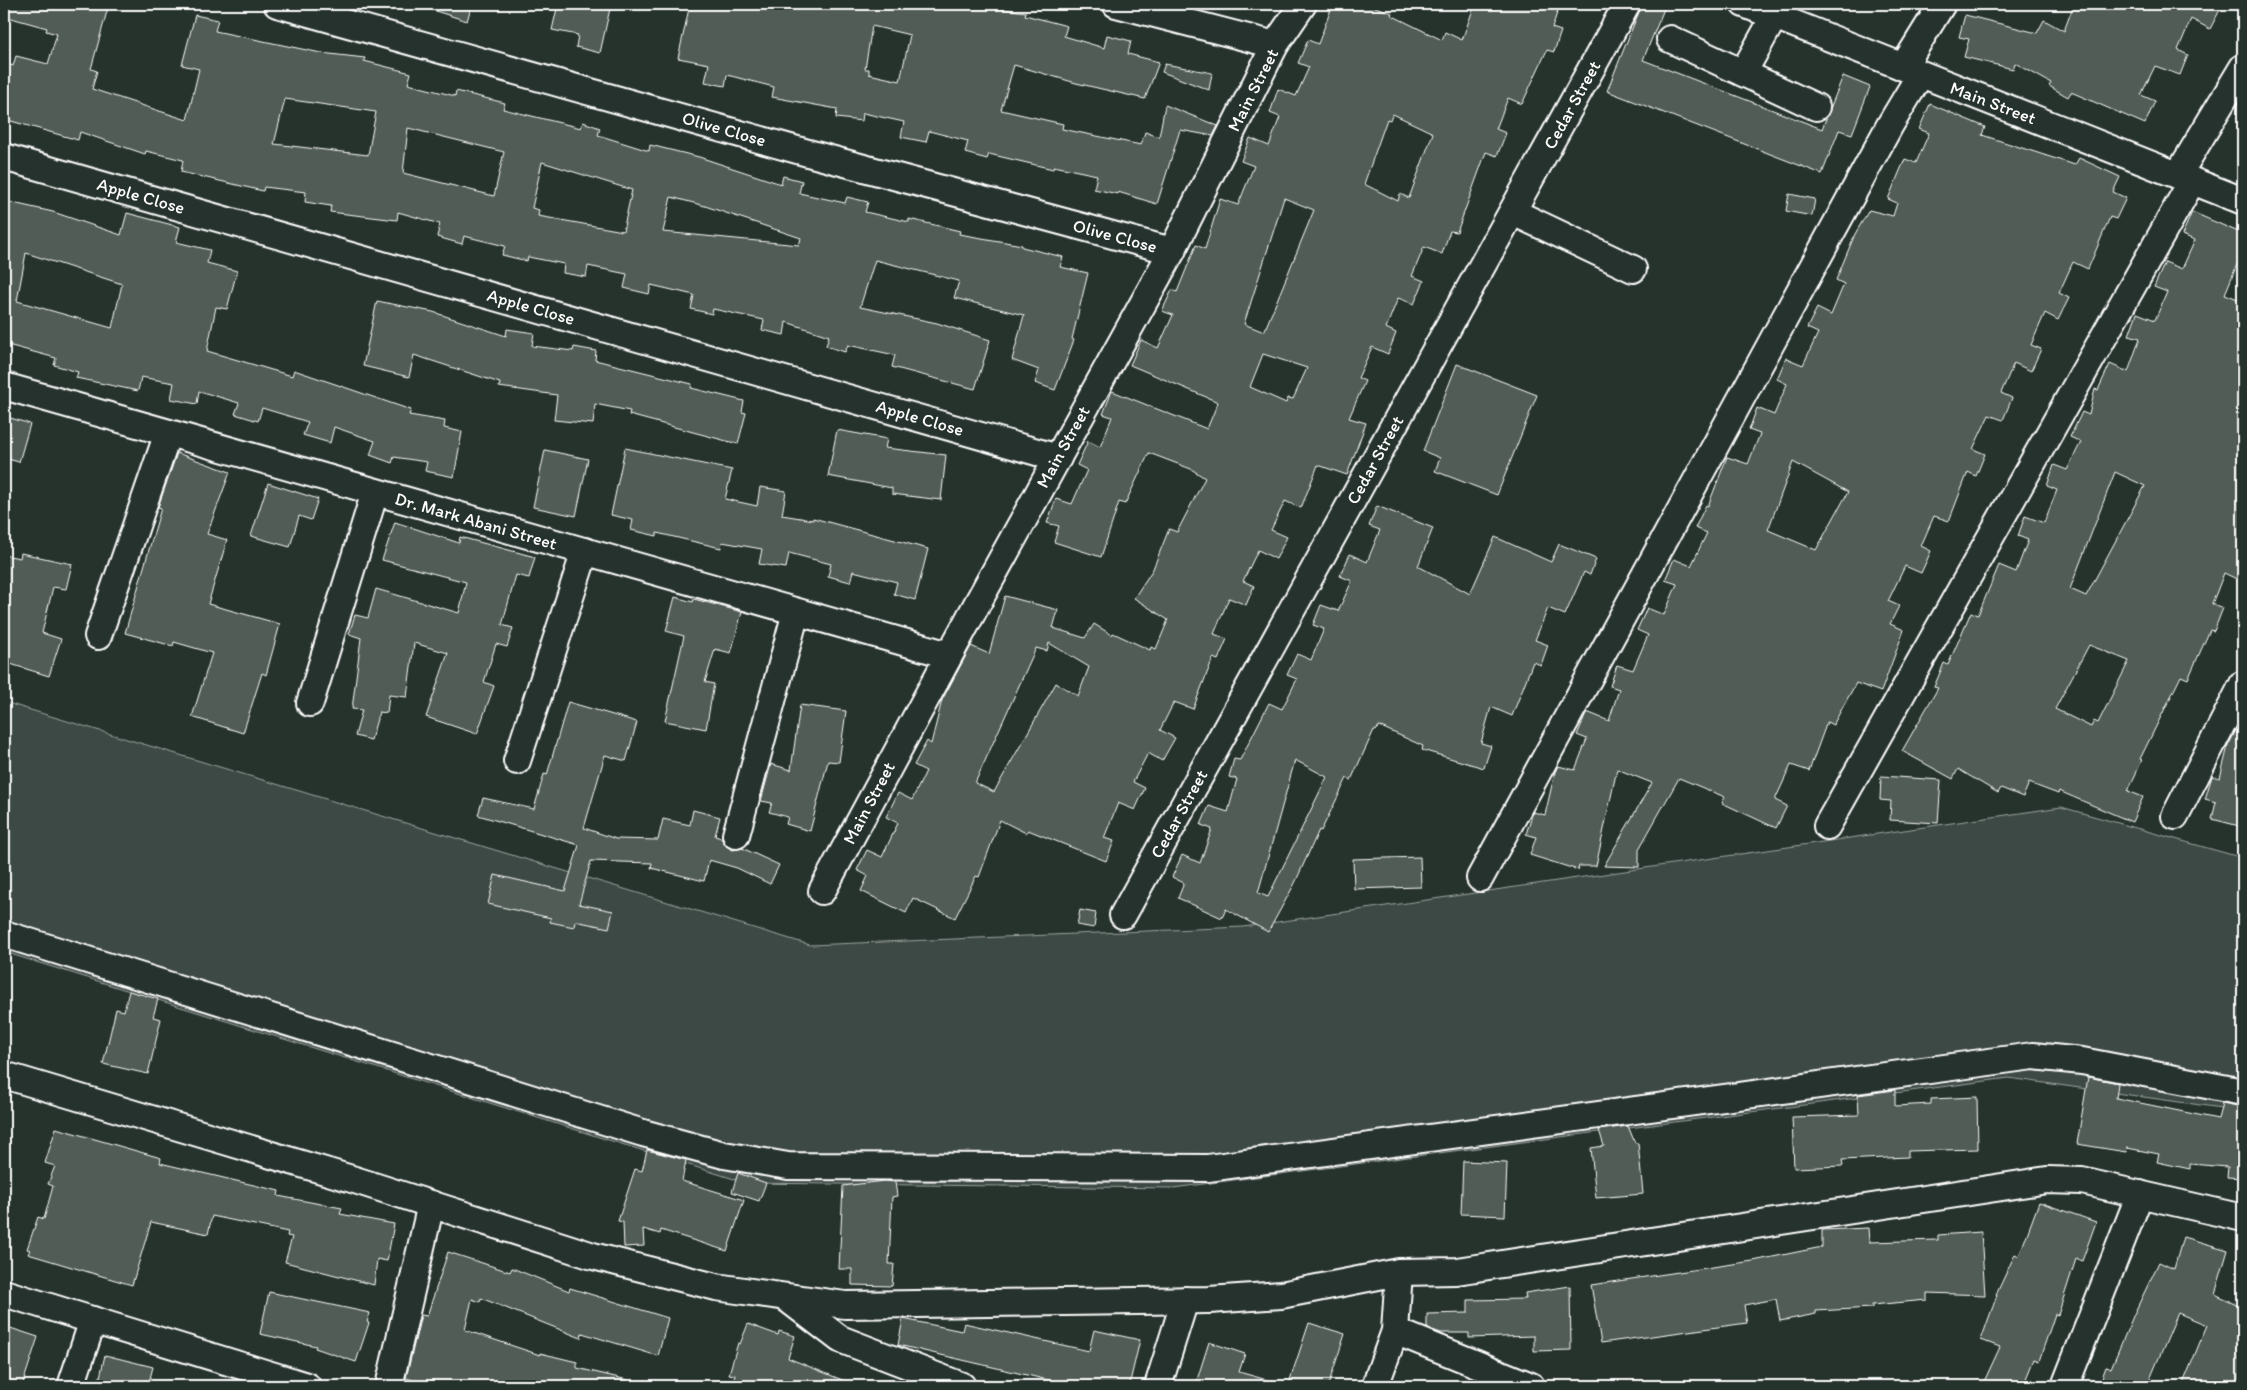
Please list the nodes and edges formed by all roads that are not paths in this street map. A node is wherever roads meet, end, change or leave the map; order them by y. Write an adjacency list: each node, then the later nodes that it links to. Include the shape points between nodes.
1 (277, 4): 18 (street, Olive Close)
2 (1116, 4): 9 (street)
3 (1303, 4): 9 (street, Main Street)
4 (1628, 4): 17 (street, Cedar Street)
5 (1744, 4): 7 (street, Main Street)
6 (1942, 4): 11 (street)
7 (1774, 17): 11 (street, Main Street); 12 (street)
8 (1670, 39): 12 (street)
9 (1275, 45): 18 (street, Main Street)
10 (2243, 67): 15 (street)
11 (1912, 71): 15 (street, Main Street); 34 (street, via 1890,125)
12 (1743, 73): 13 (street)
13 (1816, 108)
14 (4, 157): 22 (street, Apple Close)
15 (2185, 178): 16 (street, Main Street); 32 (street)
16 (2243, 200)
17 (1513, 212): 19 (street); 36 (street, Cedar Street)
18 (1172, 251): 22 (street, Main Street)
19 (1633, 269)
20 (4, 386): 21 (street, Dr. Mark Abani Street)
21 (168, 433): 23 (street, Dr. Mark Abani Street); 26 (street)
22 (1058, 458): 27 (street, Main Street)
23 (375, 492): 24 (street, Dr. Mark Abani Street); 29 (street)
24 (585, 551): 25 (street, Dr. Mark Abani Street); 30 (street)
25 (796, 612): 27 (street, Dr. Mark Abani Street); 33 (street)
26 (98, 636)
27 (949, 656): 35 (street, Main Street)
28 (2243, 684): 31 (street)
29 (310, 703)
30 (517, 761)
31 (2175, 816)
32 (1827, 826)
33 (736, 835)
34 (1480, 878)
35 (822, 891)
36 (1123, 916)
37 (4, 934): 39 (street, via 643,1133 724,1155 788,1166 1208,1168 2033,1056 2082,1061)
38 (4, 1075): 41 (street)
39 (2243, 1092)
40 (2140, 1194): 42 (street); 43 (street, via 2082,1181 2047,1180 1457,1271); 56 (street)
41 (431, 1204): 45 (street, via 593,1256 716,1287); 51 (street)
42 (2243, 1218)
43 (1399, 1272): 46 (street, via 1281,1295); 48 (street)
44 (4, 1293): 47 (street)
45 (783, 1296): 46 (street, via 845,1305); 52 (street, via 840,1339)
46 (1185, 1300): 53 (street)
47 (93, 1320): 49 (street); 50 (street)
48 (1395, 1331): 54 (street); 55 (street)
49 (71, 1386)
50 (304, 1386)
51 (389, 1386)
52 (962, 1386)
53 (1158, 1386)
54 (1375, 1386)
55 (1531, 1386)
56 (2065, 1386)

